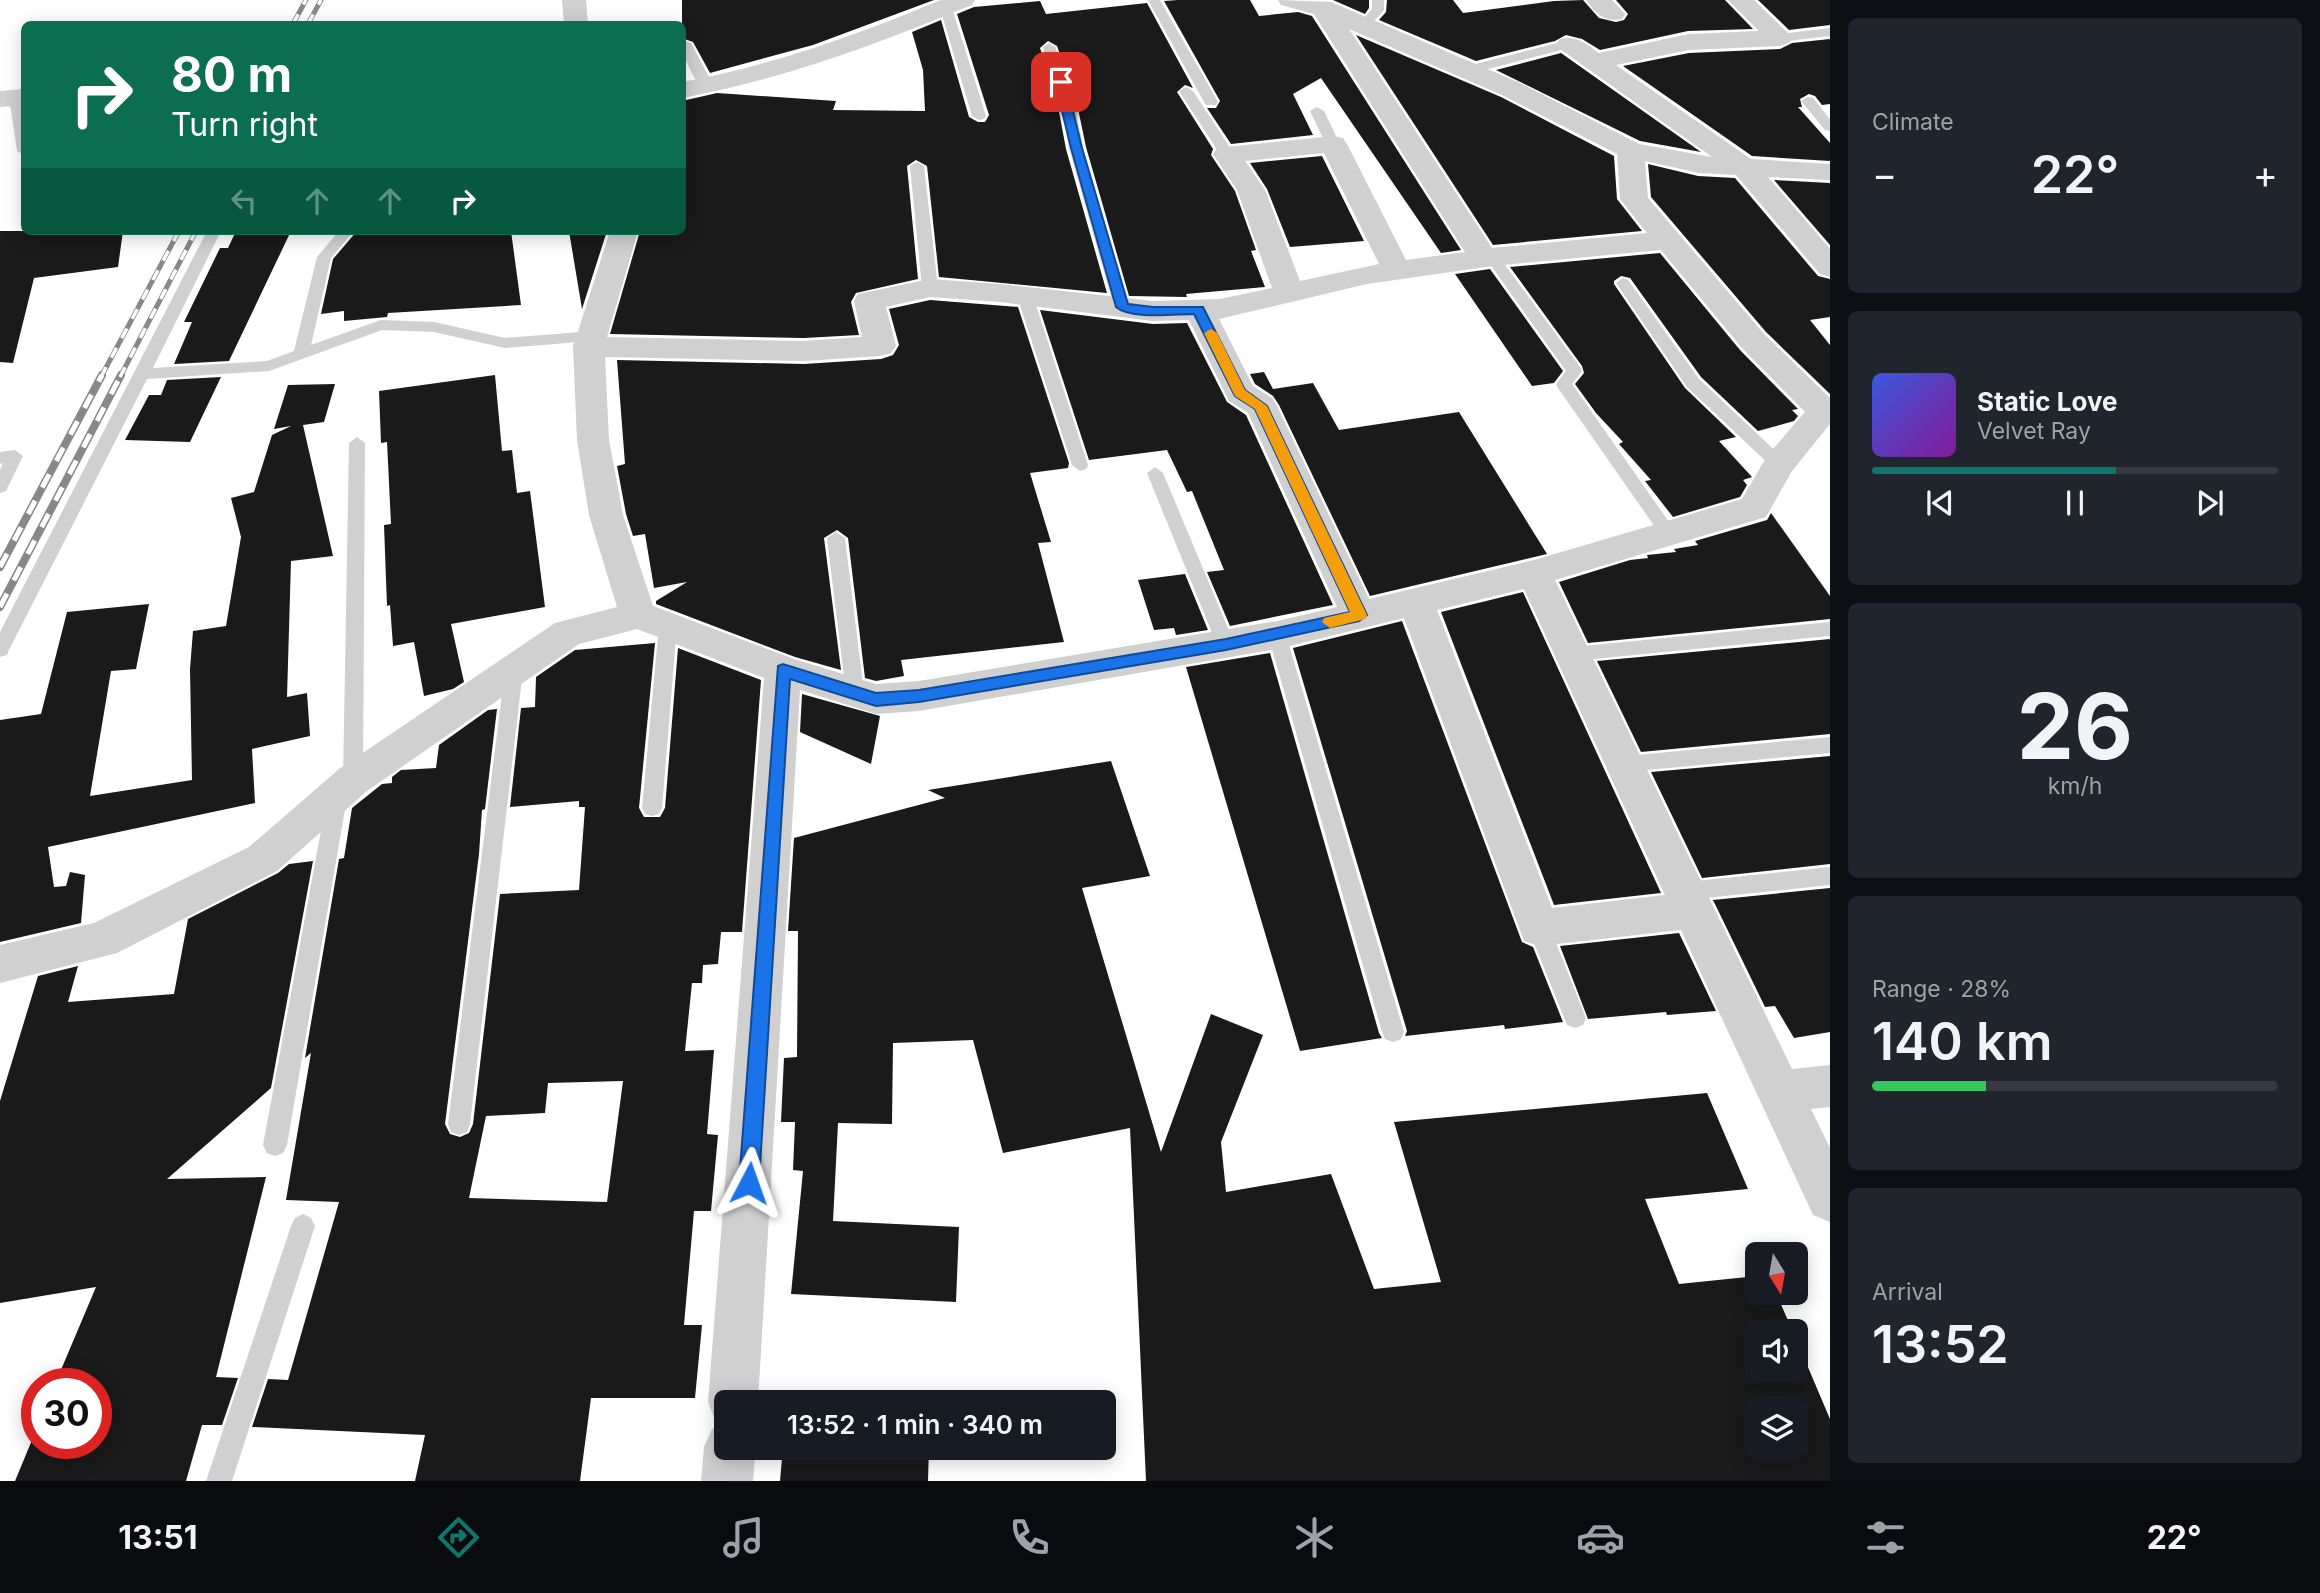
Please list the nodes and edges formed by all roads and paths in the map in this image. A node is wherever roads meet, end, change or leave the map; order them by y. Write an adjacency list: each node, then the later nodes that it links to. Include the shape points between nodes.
1 (574, 0): 8 (street)
2 (1154, 0): 21 (lane)
3 (1290, 0): 7 (street)
4 (1378, 0): 9 (lane, via 1378,10)
5 (1740, 0): 11 (street)
6 (958, 2): 17 (street, via 892,30); 23 (lane)
7 (1320, 4): 9 (street); 36 (street)
8 (576, 21)
9 (1363, 26): 16 (street)
10 (1830, 32): 11 (lane)
11 (1780, 38): 15 (street, via 1689,43)
12 (1569, 44): 15 (street); 16 (lane)
13 (1049, 47): 43 (lane)
14 (686, 48): 17 (lane)
15 (1594, 62): 30 (street)
16 (1465, 71): 27 (street, via 1511,89)
17 (695, 88)
18 (1186, 91): 28 (lane)
19 (13, 98): 25 (lane)
20 (1808, 101): 24 (lane)
21 (1211, 102)
22 (1317, 111): 26 (lane)
23 (979, 116)
24 (1830, 127)
25 (21, 137)
26 (1334, 144): 28 (street); 38 (street)
27 (1630, 150): 30 (street, via 1699,165); 35 (street, via 1634,199)
28 (1227, 154): 41 (street, via 1251,190)
29 (918, 166): 40 (lane)
30 (1744, 167): 31 (street); 37 (street)
31 (1830, 172)
32 (212, 235): 47 (lane)
33 (343, 235): 46 (lane, via 324,257)
34 (624, 235): 45 (street)
35 (1668, 240): 36 (street); 48 (street, via 1753,341)
36 (1488, 258): 38 (street); 55 (lane, via 1574,371 1564,384)
37 (1830, 268)
38 (1396, 271): 41 (street)
39 (1623, 283): 51 (lane, via 1693,383)
40 (930, 288): 42 (street); 45 (street, via 869,301 880,346 804,351)
41 (1289, 293): 44 (street, via 1220,309)
42 (1025, 296): 43 (street); 52 (lane)
43 (1122, 307): 44 (street)
44 (1199, 309): 59 (street, via 1240,393 1261,406)
45 (590, 342): 46 (lane, via 505,343 434,327 381,325); 60 (street, via 593,440 606,515)
46 (301, 355): 47 (lane, via 269,366)
47 (142, 374): 64 (lane)
48 (1826, 410): 51 (street)
49 (357, 443): 71 (lane)
50 (0, 458): 54 (lane, via 15,456)
51 (1779, 464): 55 (street, via 1754,508)
52 (1080, 465)
53 (1155, 473): 63 (lane)
54 (0, 487)
55 (1668, 533): 57 (street)
56 (836, 538): 68 (lane)
57 (1534, 573): 58 (street); 65 (street)
58 (1416, 601): 59 (street); 75 (street)
59 (1359, 615): 62 (street)
60 (653, 621): 66 (street, via 568,633); 67 (street); 72 (lane)
61 (1830, 629): 65 (lane)
62 (1277, 635): 63 (street); 78 (lane)
63 (1226, 645): 68 (street, via 919,696 876,699)
64 (0, 650)
65 (1573, 654): 70 (street)
66 (514, 670): 71 (street); 81 (lane)
67 (783, 670): 68 (street); 85 (street)
68 (855, 693)
69 (1830, 745): 70 (lane)
70 (1625, 764): 74 (street)
71 (345, 788): 76 (street, via 251,866 102,940); 82 (lane)
72 (652, 808)
73 (1830, 876): 74 (lane)
74 (1690, 900): 75 (street); 80 (street)
75 (1539, 928): 77 (lane)
76 (0, 964)
77 (1575, 1018)
78 (1393, 1032)
79 (1830, 1086): 80 (street)
80 (1778, 1092): 83 (street)
81 (459, 1124)
82 (275, 1144)
83 (1830, 1199)
84 (303, 1226): 87 (lane)
85 (734, 1390)
86 (729, 1460): 88 (street)
87 (219, 1481)
88 (727, 1481)

